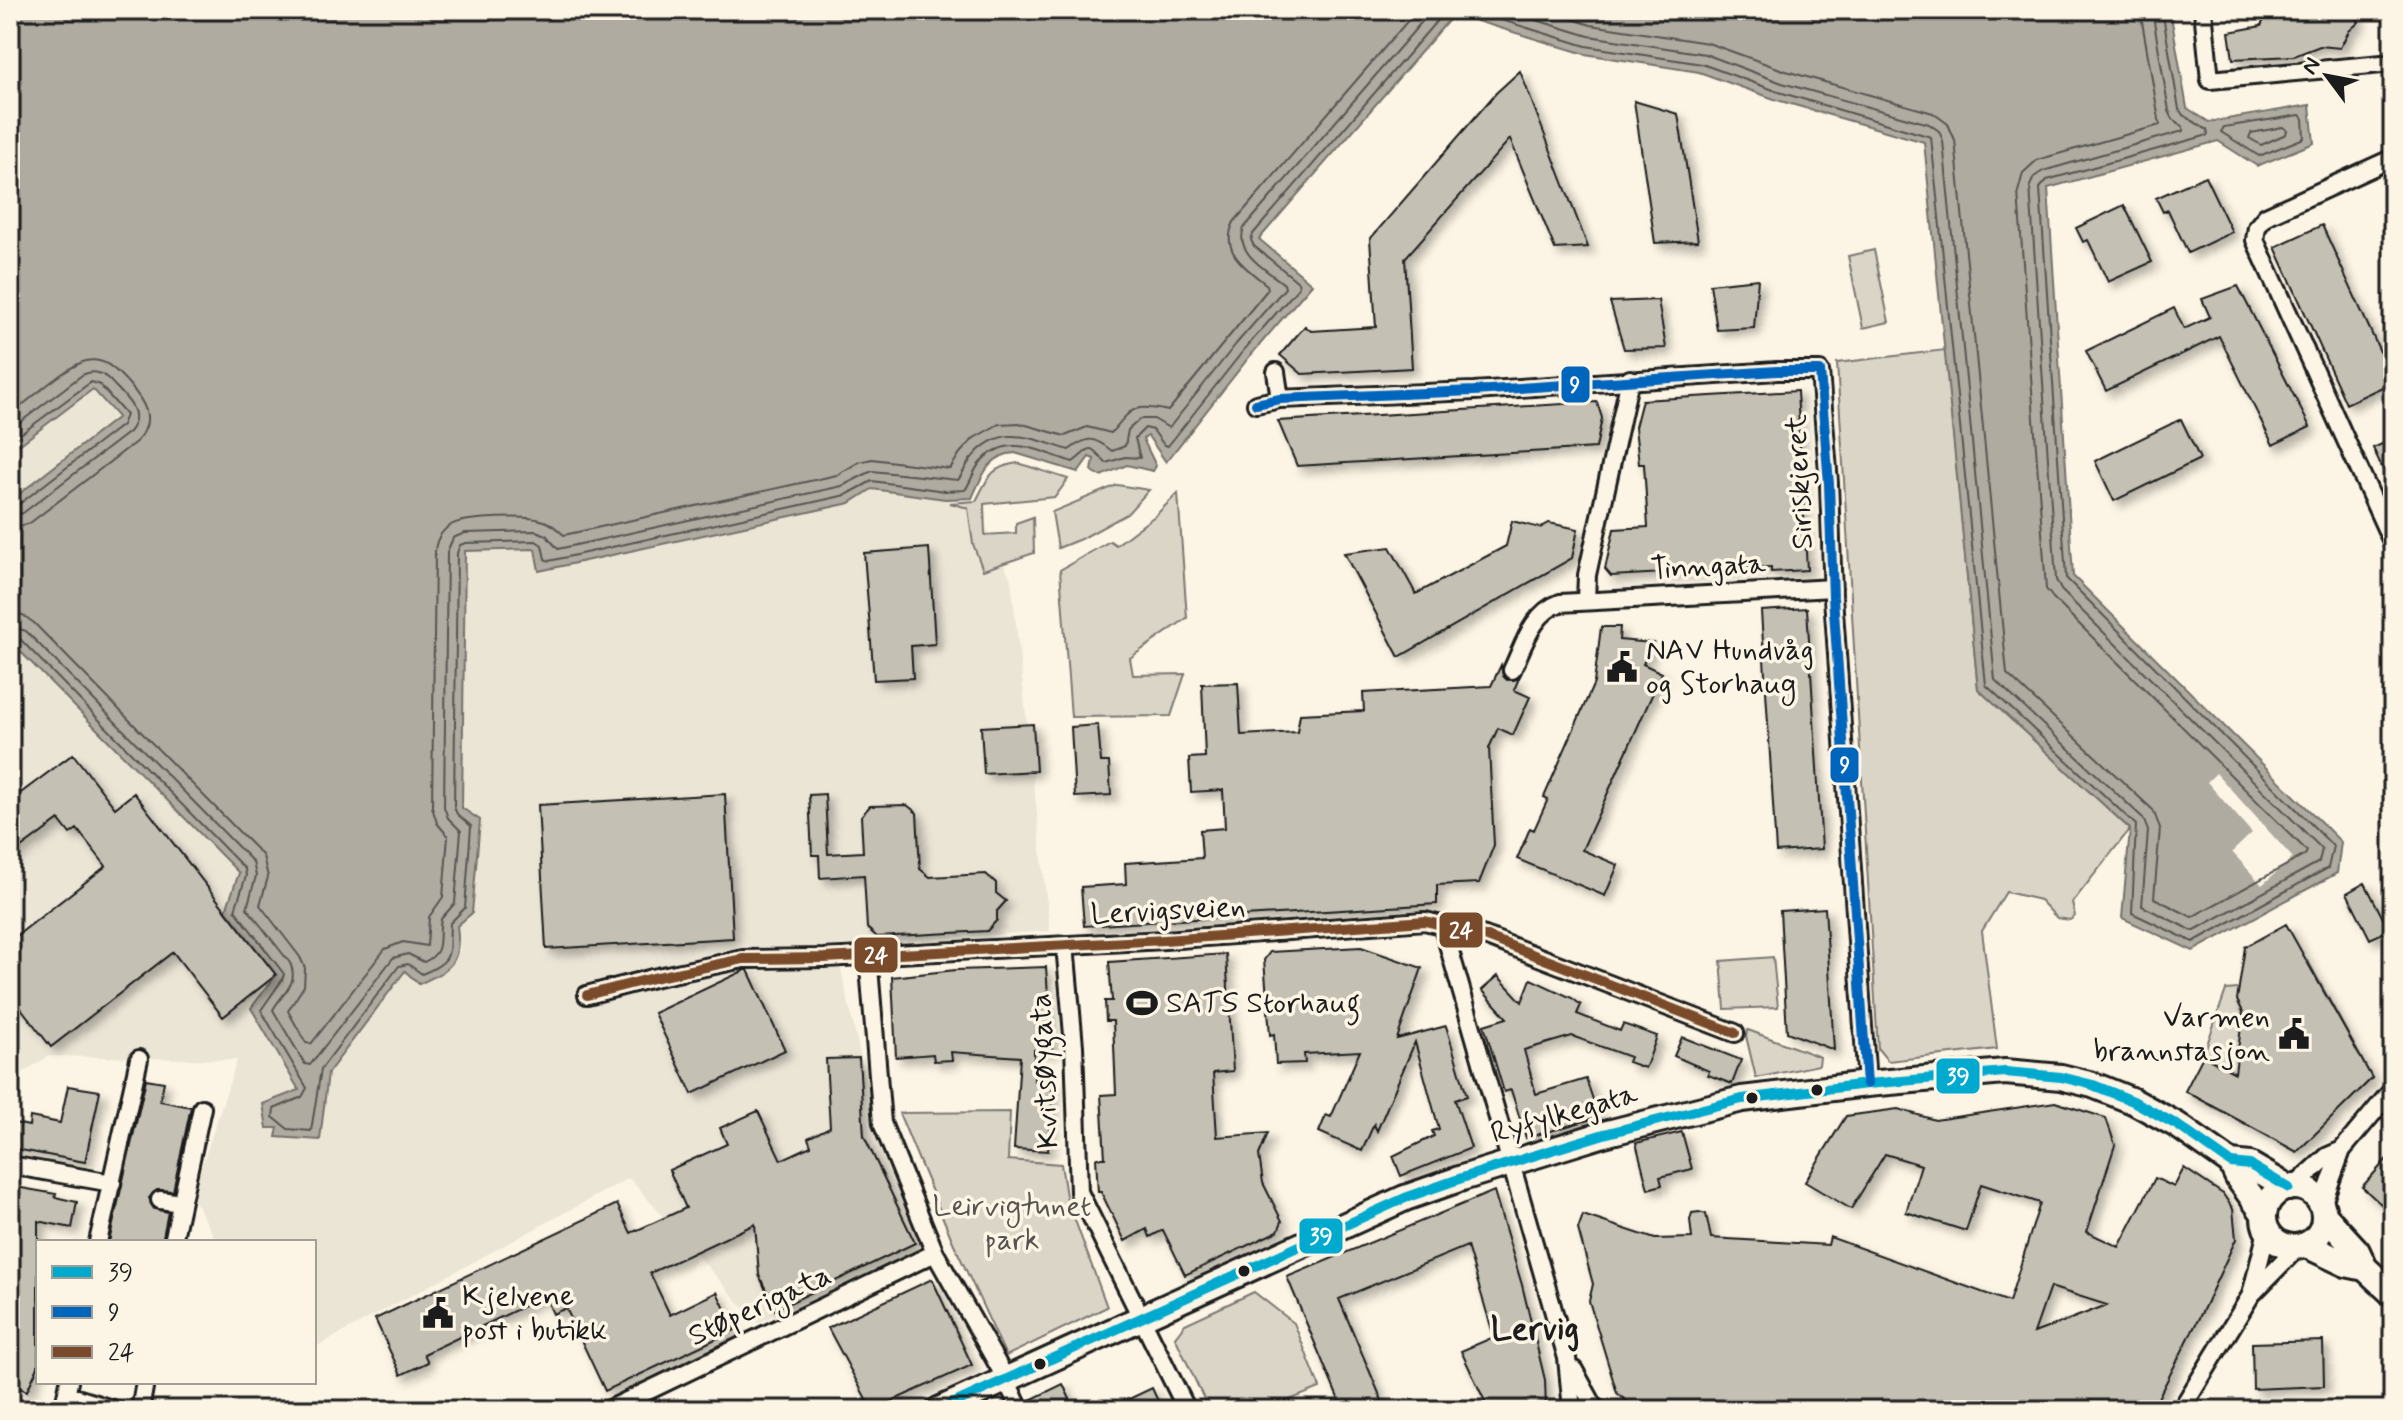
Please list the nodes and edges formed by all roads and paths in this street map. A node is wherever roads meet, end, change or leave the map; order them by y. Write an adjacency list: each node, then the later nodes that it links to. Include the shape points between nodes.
1 (2203, 10): 2 (street, via 2210,80)
2 (2393, 63)
3 (2393, 158): 8 (street, via 2266,216 2255,240)
4 (1276, 372): 6 (street)
5 (1630, 379): 6 (street, Siriskjeret); 9 (street, Siriskjeret, via 1820,371); 10 (street)
6 (1280, 399): 7 (street, Siriskjeret)
7 (1256, 404)
8 (2393, 544)
9 (1833, 588): 10 (street, Tinngata); 18 (street, Siriskjeret)
10 (1586, 601): 11 (street, Tinngata, via 1560,603 1542,613)
11 (1512, 670)
12 (1443, 927): 13 (street, Lervigsveien, via 1402,922); 16 (street, Lervigsveien, via 1485,936); 22 (street)
13 (1065, 945): 14 (street, Lervigsveien); 38 (street, Kvitsøygata, via 1079,1192)
14 (868, 955): 15 (street, Lervigsveien, via 734,960); 34 (street, via 882,1123)
15 (587, 995)
16 (1735, 1033)
17 (139, 1059): 25 (street)
18 (1867, 1084): 22 (street, Ryfylkegata, via 1742,1099); 23 (street, Ryfylkegata, via 2005,1072 2061,1077 2140,1105)
19 (2393, 1089): 21 (street)
20 (202, 1108): 28 (street)
21 (2342, 1150): 26 (street); 29 (street)
22 (1512, 1162): 38 (street, Ryfylkegata, via 1405,1198); 39 (street)
23 (2231, 1163): 26 (street, Ryfylkegata, via 2250,1165); 30 (street, Ryfylkegata)
24 (10, 1165): 25 (street)
25 (112, 1183): 31 (street)
26 (2291, 1188): 29 (street, via 2308,1190); 30 (street, via 2271,1198)
27 (160, 1200): 28 (street)
28 (181, 1203): 32 (street)
29 (2323, 1210): 33 (street, via 2320,1234); 35 (street)
30 (2266, 1223): 33 (street, via 2280,1244); 37 (street)
31 (98, 1240)
32 (173, 1240)
33 (2302, 1246): 35 (street); 37 (street)
34 (935, 1253): 40 (street); 45 (street, Støperigata)
35 (2365, 1268): 36 (street)
36 (2393, 1294)
37 (2251, 1295): 51 (street)
38 (1141, 1318): 40 (street, Ryfylkegata); 48 (street, Kvitsøygata)
39 (1567, 1358): 49 (street); 50 (street)
40 (1006, 1379): 46 (street, Ryfylkegata); 47 (street)
41 (145, 1384): 44 (street)
42 (66, 1396): 43 (street)
43 (115, 1410)
44 (140, 1410)
45 (608, 1410)
46 (939, 1410)
47 (1020, 1410)
48 (1187, 1410)
49 (1572, 1410)
50 (1596, 1410)
51 (2181, 1410)

